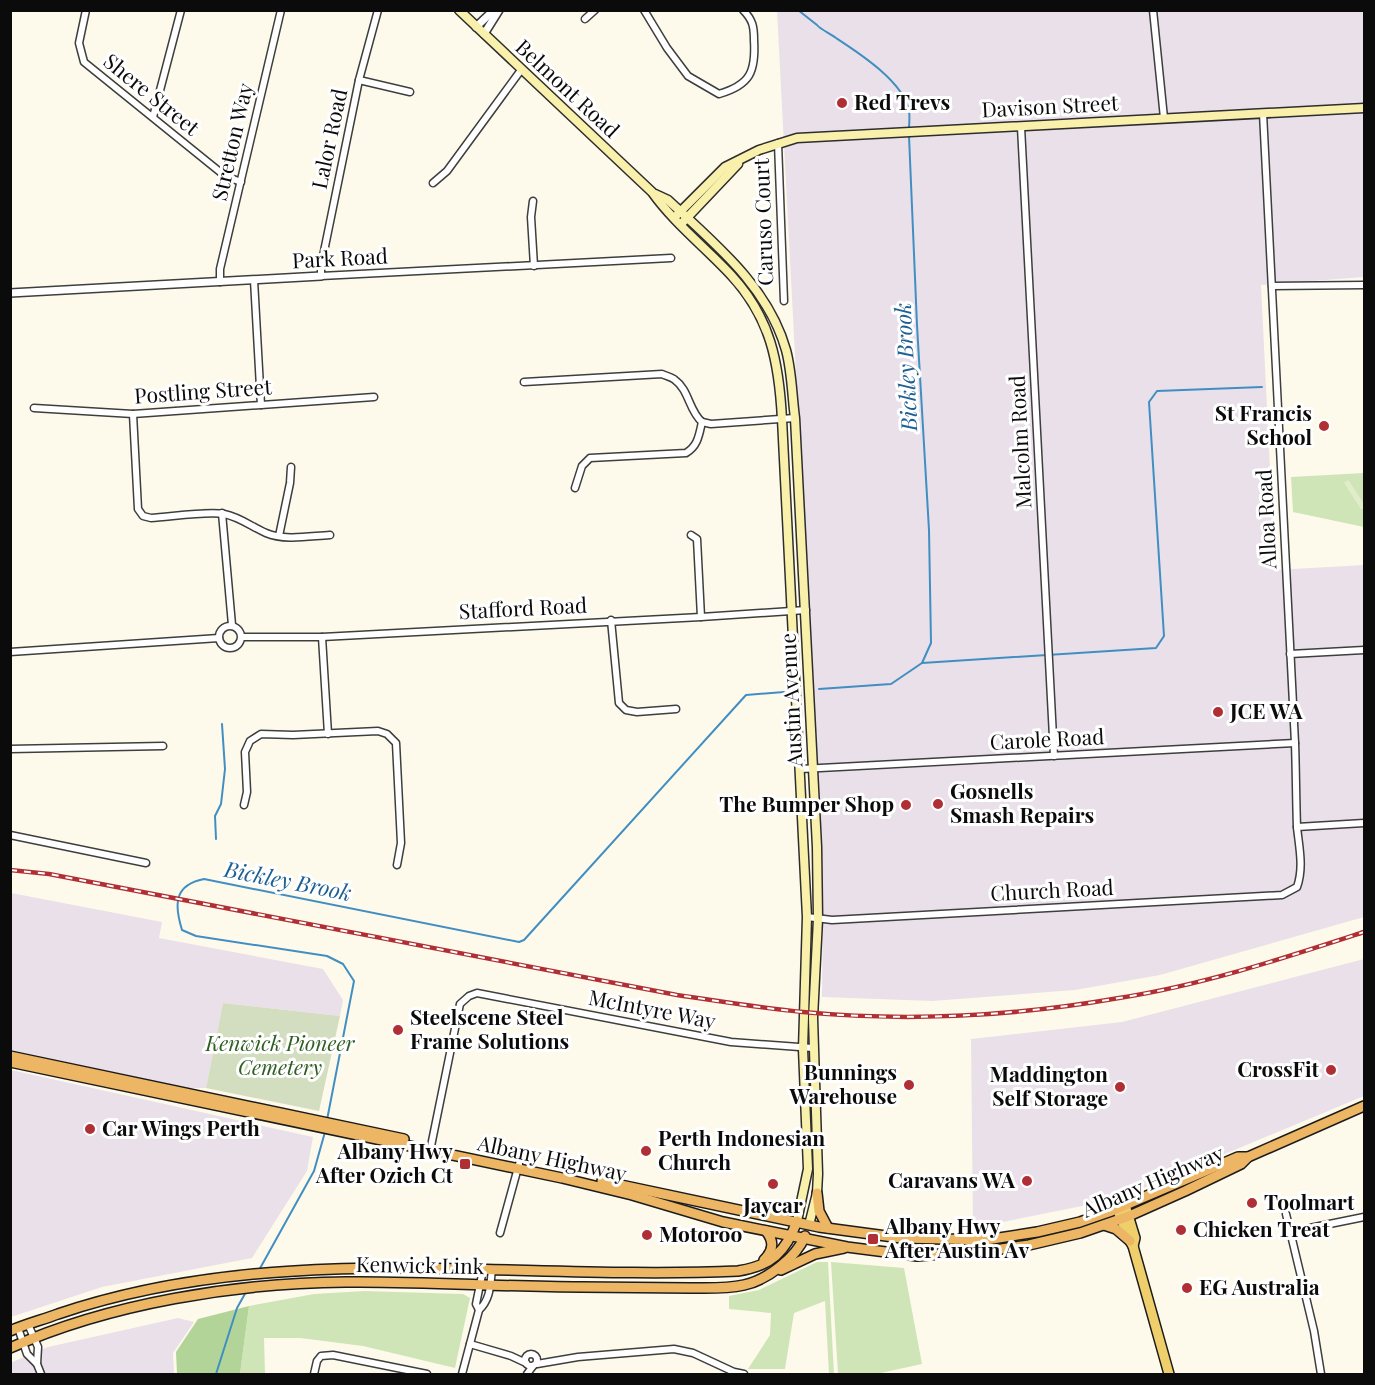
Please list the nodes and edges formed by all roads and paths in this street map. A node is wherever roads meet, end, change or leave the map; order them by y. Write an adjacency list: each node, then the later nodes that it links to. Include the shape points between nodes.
1 (86, 10): 19 (street, Shere Street, via 79,43 84,62)
2 (182, 10): 19 (street)
3 (281, 10): 23 (street, Stretton Way)
4 (378, 10): 15 (street, Lalor Road)
5 (459, 10): 12 (main road, Belmont Road)
6 (496, 10): 12 (street); 13 (street)
7 (595, 10): 11 (street)
8 (644, 10): 9 (street, via 688,76 719,94 735,89 753,71 754,23)
9 (743, 10)
10 (1153, 10): 20 (street)
11 (585, 19)
12 (476, 27): 13 (main road, Belmont Road)
13 (484, 34): 14 (main road, Belmont Road)
14 (520, 70): 24 (street, via 447,171); 26 (main road, Belmont Road, via 652,192 668,200)
15 (359, 80): 16 (street); 29 (street, Lalor Road)
16 (410, 92)
17 (1365, 108): 18 (main road, Davison Street)
18 (1263, 113): 20 (main road, Davison Street); 33 (street, Alloa Road)
19 (153, 117): 23 (street, Shere Street, via 225,176)
20 (1164, 118): 21 (main road, Davison Street)
21 (1021, 127): 22 (main road, Davison Street); 66 (street, Malcolm Road)
22 (778, 142): 26 (main road, Davison Street, via 741,160); 35 (street, Caruso Court)
23 (241, 182): 31 (street, Stretton Way)
24 (433, 183)
25 (533, 201): 28 (street)
26 (681, 218): 41 (main road, Austin Avenue, via 752,283 767,307 786,352); 42 (main road, Austin Avenue, via 732,276 765,326 777,363)
27 (671, 258): 28 (street, Park Road)
28 (534, 266): 29 (street, Park Road)
29 (321, 276): 30 (street, Park Road)
30 (254, 280): 31 (street, Park Road); 38 (street)
31 (220, 282): 34 (street, Park Road)
32 (1365, 285): 33 (street)
33 (1272, 286): 60 (street, Alloa Road)
34 (10, 294)
35 (784, 301)
36 (524, 382): 43 (street, via 662,374 680,385)
37 (374, 398): 38 (street, Postling Street)
38 (261, 405): 40 (street, Postling Street)
39 (34, 408): 40 (street, Postling Street)
40 (133, 414): 46 (street, via 138,509 143,516)
41 (795, 418): 42 (street); 51 (main road, Austin Avenue)
42 (782, 419): 43 (street); 50 (main road, Austin Avenue)
43 (702, 422): 45 (street, via 697,442 686,453 590,458 582,466)
44 (291, 467): 49 (street)
45 (575, 488)
46 (222, 513): 49 (street); 54 (street)
47 (330, 535): 49 (street)
48 (691, 535): 52 (street, via 697,539)
49 (279, 536)
50 (792, 610): 51 (street, Stafford Road); 52 (street, Stafford Road); 68 (main road, Austin Avenue)
51 (806, 610): 67 (main road, Austin Avenue)
52 (701, 617): 53 (street, Stafford Road)
53 (611, 620): 56 (street, Stafford Road); 61 (street, via 619,703 626,710 637,712)
54 (232, 626): 55 (street); 57 (street, via 222,628)
55 (242, 637): 56 (street, Stafford Road); 57 (street, Stafford Road, via 233,648 224,646)
56 (322, 637): 62 (street)
57 (219, 638): 59 (street, Stafford Road)
58 (1365, 650): 60 (street)
59 (10, 652)
60 (1290, 654): 63 (street, Alloa Road)
61 (676, 709)
62 (328, 734): 69 (street, via 261,734 250,741 245,752); 74 (street, via 378,732 387,734 396,744 401,843)
63 (1295, 743): 66 (street, Carole Road); 71 (street, Alloa Road)
64 (163, 746): 65 (street)
65 (10, 749)
66 (1054, 756): 67 (street, Carole Road)
67 (814, 768): 68 (street, Carole Road); 77 (main road, Austin Avenue)
68 (801, 769): 76 (main road, Austin Avenue)
69 (244, 806)
70 (1365, 823): 71 (street)
71 (1298, 827): 75 (street, Alloa Road, via 1301,863)
72 (10, 835): 73 (street)
73 (146, 863)
74 (397, 865)
75 (1297, 887): 77 (street, Church Road, via 1282,895)
76 (807, 917): 77 (street, Church Road); 79 (main road, Austin Avenue)
77 (818, 919): 78 (main road, Austin Avenue)
78 (813, 1048): 79 (street, McIntyre Way); 87 (main road, Austin Avenue)
79 (802, 1049): 84 (street, McIntyre Way, via 731,1042 477,993 460,1005); 92 (main road, Austin Avenue, via 808,1169)
80 (10, 1056): 83 (highway, Albany Highway)
81 (10, 1062): 83 (highway, Albany Highway)
82 (1365, 1106): 85 (highway, Albany Highway)
83 (317, 1123): 84 (highway, Albany Highway)
84 (430, 1148): 86 (highway, Albany Highway)
85 (1248, 1156): 88 (highway, Albany Highway); 90 (highway, Albany Highway, via 1214,1178)
86 (518, 1167): 92 (highway, Albany Highway); 96 (highway, Albany Highway); 98 (street)
87 (817, 1193): 93 (main road, Austin Avenue); 95 (highway, via 819,1211)
88 (1121, 1207): 90 (main road); 95 (highway, Albany Highway, via 1059,1228 986,1240 901,1238)
89 (1286, 1214): 97 (street)
90 (1125, 1217): 94 (highway, Albany Highway); 101 (main road)
91 (1365, 1217): 97 (street)
92 (797, 1221): 93 (highway, Albany Highway); 99 (highway, Kenwick Link)
93 (809, 1225): 95 (highway, Albany Highway); 100 (highway, Kenwick Link)
94 (1104, 1225): 101 (highway, via 1116,1229); 102 (highway, Albany Highway, via 1029,1245 958,1253 907,1255)
95 (828, 1228)
96 (766, 1231): 99 (highway, Albany Highway); 103 (highway, via 772,1240 771,1252)
97 (1290, 1232): 124 (street)
98 (500, 1233)
99 (792, 1236): 100 (highway, Albany Highway); 103 (highway, Kenwick Link, via 778,1254)
100 (804, 1239): 102 (highway, Albany Highway); 105 (highway, Kenwick Link, via 782,1265)
101 (1131, 1244): 123 (main road)
102 (847, 1247): 105 (highway, via 806,1258)
103 (751, 1269): 104 (highway, Kenwick Link)
104 (487, 1270): 106 (street); 107 (street); 109 (highway, Kenwick Link, via 350,1267 262,1272 134,1292)
105 (755, 1282): 107 (highway, Kenwick Link, via 698,1288)
106 (480, 1285): 107 (highway, Kenwick Link); 108 (street, via 476,1304); 111 (highway, Kenwick Link, via 346,1282 219,1292 139,1306)
107 (490, 1286): 108 (street)
108 (479, 1310): 113 (street)
109 (28, 1324): 110 (highway, Kenwick Link); 111 (street)
110 (14, 1329): 112 (street)
111 (33, 1338): 112 (highway, Kenwick Link); 116 (street, via 38,1347)
112 (23, 1342): 114 (highway, Kenwick Link); 116 (street, via 27,1354)
113 (470, 1344): 115 (street); 120 (street)
114 (10, 1348)
115 (531, 1362): 121 (street); 122 (street, via 674,1349)
116 (37, 1364): 117 (street)
117 (41, 1374)
118 (314, 1374): 119 (street, via 321,1356 333,1354)
119 (427, 1374)
120 (462, 1374)
121 (527, 1374)
122 (744, 1374)
123 (1169, 1374)
124 (1321, 1374)

